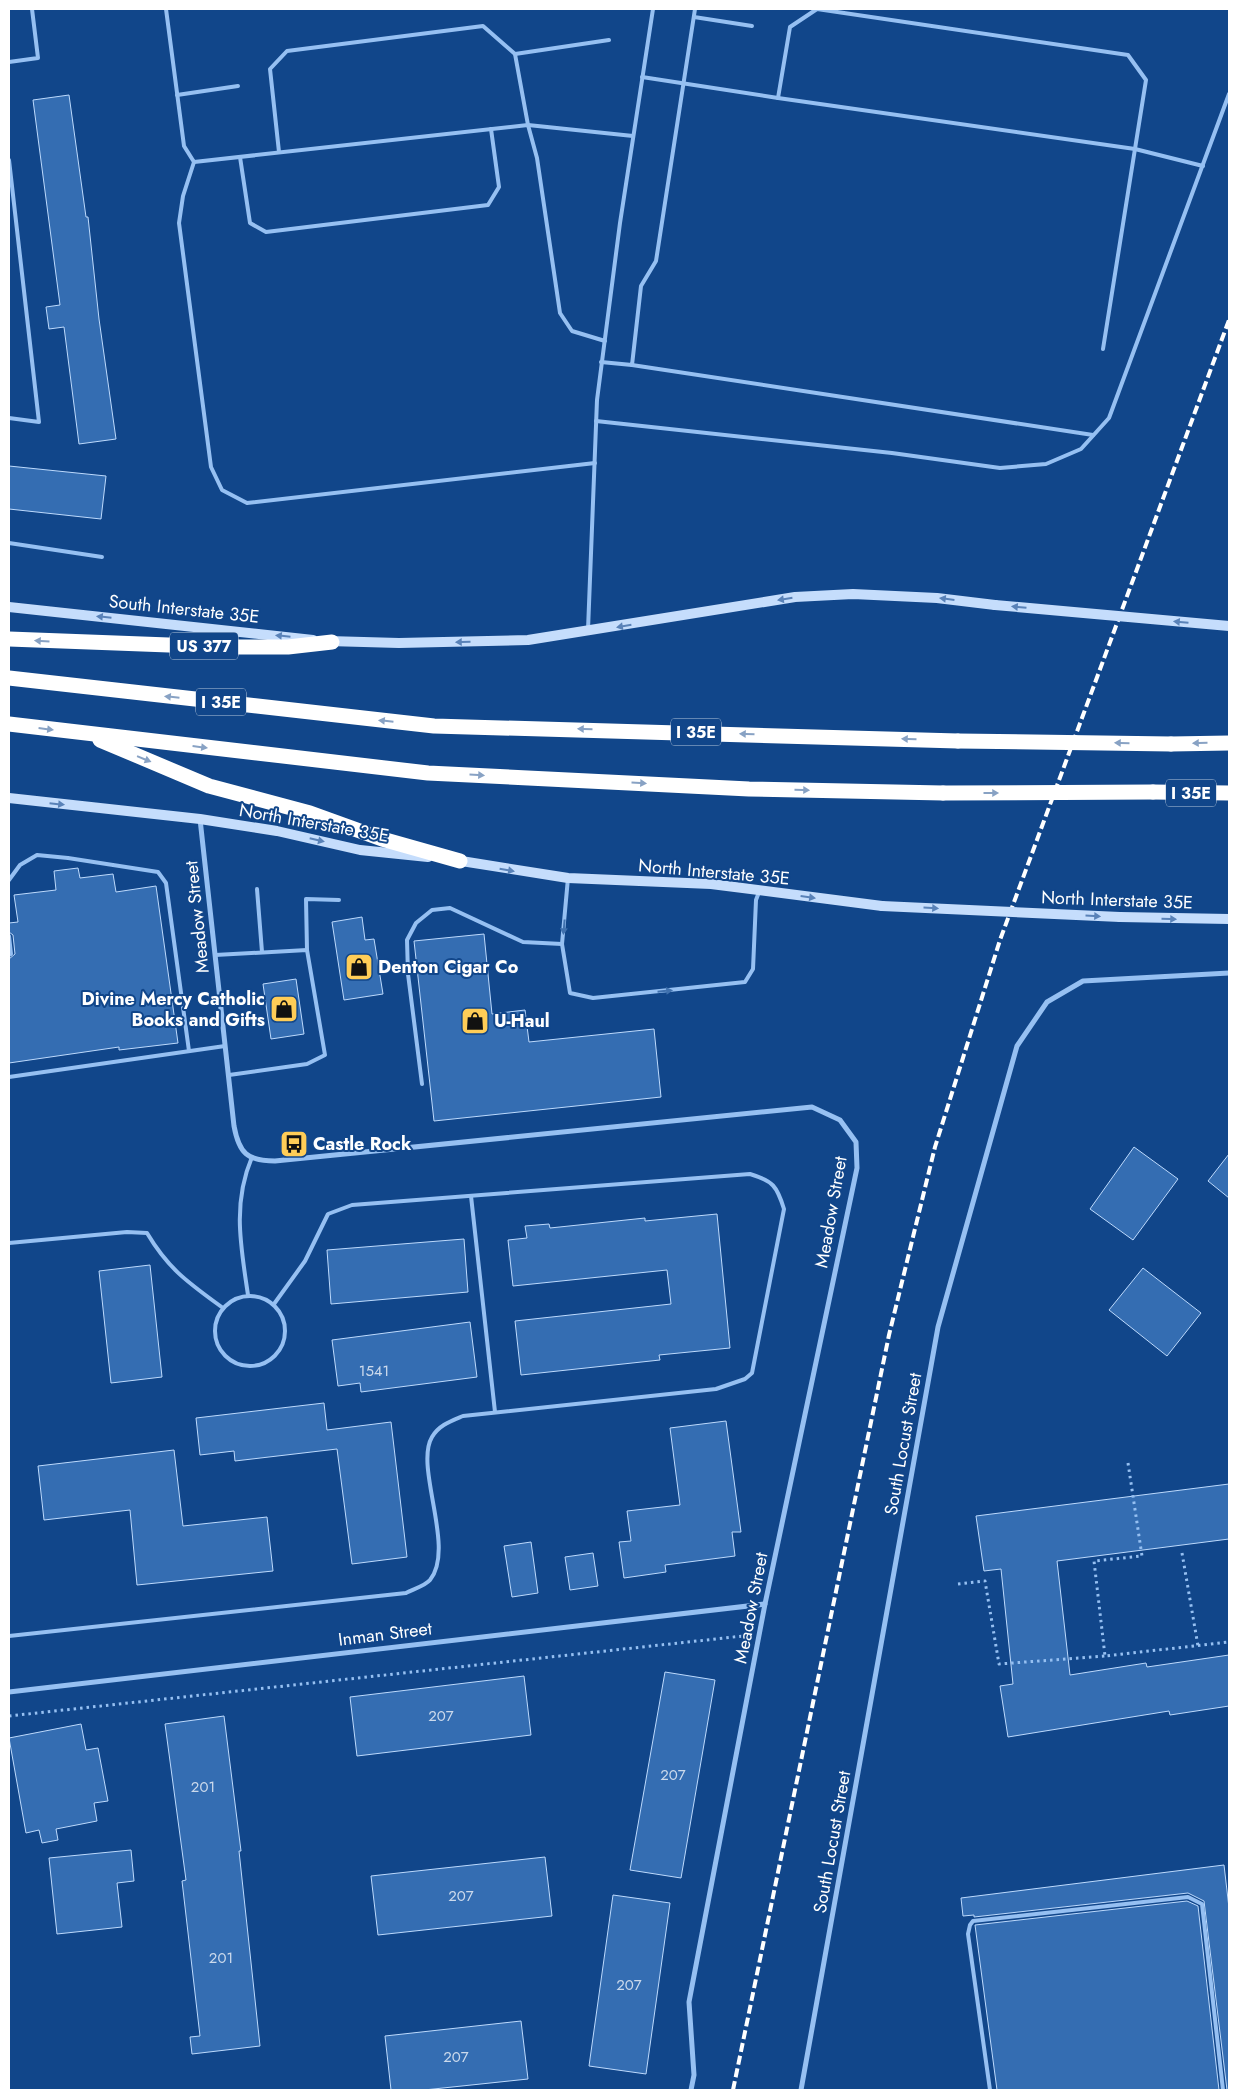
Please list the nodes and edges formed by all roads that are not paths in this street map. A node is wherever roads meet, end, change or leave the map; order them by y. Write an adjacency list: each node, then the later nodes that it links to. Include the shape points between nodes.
1 (32, 9): 9 (lane, via 38,58)
2 (166, 9): 14 (lane)
3 (653, 9): 10 (lane)
4 (695, 9): 5 (lane)
5 (694, 18): 6 (lane); 11 (lane)
6 (752, 26)
7 (610, 40): 8 (lane)
8 (515, 54): 16 (lane); 20 (lane, via 483,26 287,51 270,69)
9 (9, 62)
10 (642, 77): 11 (lane); 18 (lane)
11 (684, 84): 15 (lane); 28 (lane, via 656,261 641,286)
12 (238, 86): 14 (lane)
13 (1229, 94): 24 (lane)
14 (177, 95): 23 (lane, via 184,146)
15 (778, 98): 19 (lane); 19 (lane, via 790,27 817,9 1128,55 1146,80)
16 (528, 125): 17 (lane); 18 (lane); 25 (lane, via 537,158 560,313 572,331)
17 (491, 129): 20 (lane); 21 (lane, via 499,187 488,205 266,232 250,223)
18 (633, 136): 25 (lane)
19 (1135, 149): 24 (lane); 26 (lane)
20 (279, 152): 21 (lane)
21 (240, 157): 23 (lane)
22 (9, 160): 29 (lane, via 39,422)
23 (194, 162): 32 (lane, via 178,223 211,467 222,490 247,503)
24 (1203, 166): 31 (lane, via 1109,418)
25 (605, 341): 27 (lane)
26 (1103, 349)
27 (601, 362): 28 (lane); 30 (lane)
28 (632, 365): 31 (lane)
29 (9, 418)
30 (596, 421): 31 (lane, via 1000,468 1046,464 1081,449); 32 (lane)
31 (1093, 435)
32 (595, 463): 37 (lane)
33 (9, 543): 34 (lane)
34 (102, 557)
35 (9, 607): 39 (main road, South Interstate 35E, one-way to 35)
36 (1229, 626): 37 (main road, one-way to 37, bridge, via 937,598 853,594 795,597)
37 (588, 632): 39 (main road, South Interstate 35E, one-way to 39, via 528,640)
38 (9, 640): 39 (highway, US 377, one-way to 38, via 288,647 241,647)
39 (332, 642)
40 (9, 678): 43 (highway, I 35E, one-way to 40, bridge, via 958,741 434,726)
41 (9, 724): 42 (highway, I 35E, one-way to 42)
42 (82, 733): 44 (highway, I 35E, one-way to 44, bridge, via 428,773 749,789); 47 (highway, one-way to 47, via 209,786 310,813)
43 (1229, 743)
44 (1229, 793)
45 (9, 798): 46 (main road, one-way to 46)
46 (200, 819): 47 (main road, North Interstate 35E, one-way to 47, via 277,831 360,850); 58 (street, Meadow Street)
47 (460, 861): 48 (main road, North Interstate 35E, one-way to 48)
48 (568, 878): 51 (main road, North Interstate 35E, via 711,884); 55 (lane, one-way to 55)
49 (9, 880): 62 (lane, via 20,866 37,855 158,872 166,883)
50 (257, 889): 57 (lane)
51 (760, 890): 53 (main road, North Interstate 35E, one-way to 53, bridge, via 882,906); 55 (lane, one-way to 51, via 570,993 593,998 745,982 753,969 756,900)
52 (339, 900): 56 (lane, via 306,899)
53 (1229, 920)
54 (9, 936): 59 (lane)
55 (562, 944): 65 (lane, via 523,942 450,908 432,910 416,923 406,940)
56 (307, 950): 57 (lane); 63 (lane, via 325,1054 307,1064)
57 (262, 952): 58 (lane)
58 (215, 955): 61 (street, Meadow Street)
59 (9, 956)
60 (1229, 973): 77 (street, South Locust Street, via 1083,981 1047,1002 1017,1046 938,1328)
61 (226, 1046): 62 (lane); 63 (street, Meadow Street)
62 (189, 1051): 64 (lane)
63 (229, 1075): 66 (street, Meadow Street, via 237,1143 244,1154)
64 (9, 1076)
65 (422, 1084)
66 (252, 1157): 69 (lane, via 243,1186 238,1224); 73 (street, Meadow Street, via 275,1161 812,1107 840,1120 856,1142 857,1168)
67 (471, 1196): 70 (lane, via 352,1206 328,1214 306,1261); 72 (lane); 72 (lane, via 750,1174 768,1180 779,1192 784,1209 752,1373 746,1379 716,1389)
68 (9, 1243): 71 (lane, via 147,1232 161,1256 181,1277)
69 (248, 1296): 70 (lane, via 262,1297); 71 (lane, via 234,1299)
70 (274, 1304): 71 (lane, via 286,1328 284,1342 266,1363 252,1366 238,1365 226,1358 218,1347 214,1333 216,1320)
71 (223, 1308)
72 (495, 1412): 74 (lane, via 463,1416 442,1425 431,1439 428,1458 439,1550 437,1568 429,1582 406,1593)
73 (765, 1604): 75 (street, Inman Street); 76 (street, Meadow Street, via 689,2002 694,2075)
74 (9, 1636)
75 (9, 1692)
76 (691, 2090)
77 (801, 2090)
78 (990, 2090): 79 (lane, via 968,1934 970,1924 1188,1897 1202,1904)
79 (1223, 2090)

